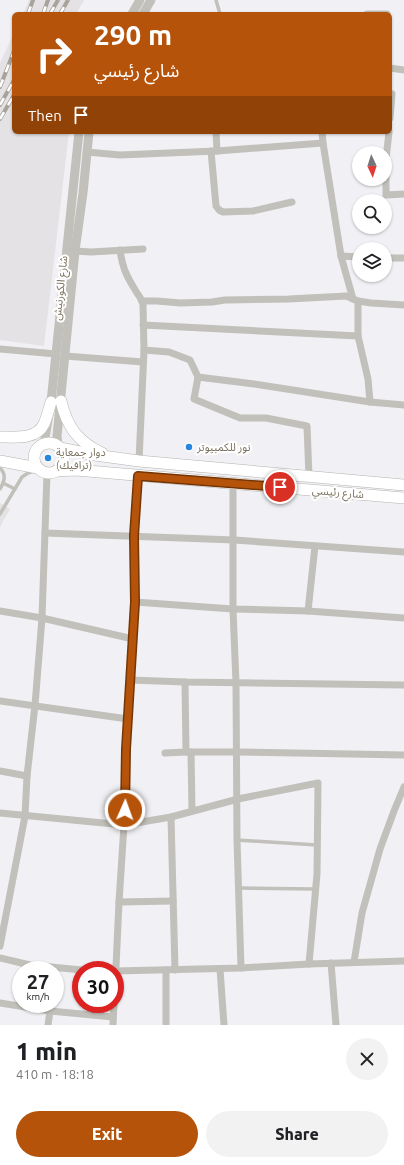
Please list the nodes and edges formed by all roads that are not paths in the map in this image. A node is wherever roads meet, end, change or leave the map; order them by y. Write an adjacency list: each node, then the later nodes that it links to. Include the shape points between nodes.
1 (140, 0): 4 (street)
2 (151, 0): 5 (street)
3 (216, 0): 6 (lane)
4 (133, 12)
5 (144, 12)
6 (219, 12)
7 (392, 68): 8 (street)
8 (404, 70)
9 (79, 134): 17 (street, شارع الكورنيش)
10 (89, 134): 16 (street, شارع الكورنيش)
11 (216, 134): 15 (street)
12 (322, 134): 14 (street)
13 (389, 134): 19 (street, via 386,194)
14 (323, 143): 15 (street); 24 (street)
15 (214, 151): 16 (street, via 120,155); 20 (street, via 216,206 219,210 253,211)
16 (87, 152): 18 (street, شارع الكورنيش)
17 (73, 192): 18 (street); 35 (street, شارع الكورنيش)
18 (83, 192): 23 (street, شارع الكورنيش)
19 (404, 194)
20 (292, 202)
21 (143, 249): 22 (street)
22 (120, 250): 23 (street); 29 (street, via 122,264)
23 (75, 251): 35 (street, شارع الكورنيش)
24 (341, 256): 25 (street); 28 (street)
25 (352, 257)
26 (392, 258): 27 (street)
27 (404, 258)
28 (356, 300): 29 (street, via 346,296 180,303); 30 (street); 32 (street)
29 (142, 301): 31 (street)
30 (404, 305)
31 (143, 325): 32 (street); 34 (street)
32 (358, 336): 39 (street, via 368,379)
33 (0, 349): 35 (street)
34 (144, 350): 36 (street); 37 (street, via 169,352 190,360)
35 (60, 355): 36 (street); 38 (street, شارع الكورنيش)
36 (143, 362): 46 (street)
37 (198, 378): 39 (street); 50 (street, via 194,399 240,418 266,418 307,426)
38 (56, 401): 41 (highway, via 38,431 29,436); 42 (street, شارع الكورنيش); 43 (street, شارع الكورنيش); 44 (highway, via 78,438 93,448)
39 (370, 402): 40 (street)
40 (404, 405)
41 (0, 438): 42 (highway)
42 (43, 445): 43 (highway); 48 (highway, via 36,450 34,462)
43 (59, 447): 44 (highway, شارع رئيسي); 48 (highway, via 63,454 60,468)
44 (122, 459): 46 (highway, شارع رئيسي)
45 (0, 461): 48 (highway, شارع رئيسي)
46 (139, 461): 50 (highway, شارع رئيسي)
47 (0, 468): 51 (lane, via 4,474)
48 (45, 470): 49 (highway, شارع رئيسي); 54 (lane, via 24,474); 58 (street)
49 (138, 476): 52 (highway, شارع رئيسي); 59 (street)
50 (309, 477): 53 (highway, شارع رئيسي)
51 (3, 483): 54 (lane); 55 (lane)
52 (234, 483): 56 (highway, شارع رئيسي); 60 (street)
53 (404, 485)
54 (15, 488): 57 (lane)
55 (0, 489)
56 (404, 498)
57 (0, 514)
58 (44, 533): 59 (street); 67 (street)
59 (134, 536): 60 (street); 63 (street)
60 (234, 540): 61 (street); 64 (street)
61 (315, 546): 62 (street); 66 (street)
62 (404, 552)
63 (135, 602): 64 (street); 69 (street)
64 (233, 609): 66 (street); 72 (street)
65 (0, 611): 67 (street)
66 (308, 611): 68 (street)
67 (42, 618): 69 (street); 75 (street)
68 (404, 618)
69 (133, 639): 70 (street)
70 (130, 680): 71 (street); 76 (street)
71 (185, 682): 72 (street); 77 (street)
72 (236, 683): 73 (street); 78 (street)
73 (404, 686)
74 (0, 701): 75 (street)
75 (35, 706): 76 (street); 82 (street)
76 (128, 718): 89 (street)
77 (188, 752): 78 (street); 79 (street); 85 (street)
78 (237, 752): 80 (street); 84 (street)
79 (164, 753)
80 (404, 755)
81 (0, 771): 82 (street)
82 (26, 776): 87 (street)
83 (404, 787): 102 (street, via 380,849 362,913)
84 (238, 799): 85 (street); 90 (street); 91 (street, via 318,783)
85 (192, 811): 88 (street)
86 (0, 813): 87 (street)
87 (25, 816): 89 (street); 97 (street)
88 (172, 817): 89 (street); 94 (street)
89 (124, 825): 95 (street)
90 (237, 840): 91 (lane); 92 (street)
91 (317, 845): 93 (street)
92 (238, 888): 93 (lane); 105 (street)
93 (315, 889): 104 (street)
94 (173, 901): 95 (street); 109 (street)
95 (119, 902): 100 (street)
96 (0, 905): 97 (street)
97 (8, 907): 98 (street)
98 (0, 946)
99 (0, 958): 106 (street, via 30,965)
100 (116, 961)
101 (404, 961): 102 (street)
102 (354, 962): 103 (street)
103 (331, 963): 104 (street); 121 (street)
104 (309, 964): 105 (street)
105 (240, 968): 107 (street)
106 (72, 969)
107 (220, 969): 109 (street); 120 (street)
108 (166, 970): 109 (street); 110 (street); 119 (street)
109 (174, 970)
110 (124, 972)
111 (0, 1003): 112 (street)
112 (12, 1005)
113 (64, 1012): 116 (street)
114 (50, 1013): 117 (street)
115 (113, 1013): 116 (street)
116 (113, 1016): 118 (street)
117 (48, 1025)
118 (113, 1025)
119 (166, 1025)
120 (224, 1025)
121 (336, 1025)

